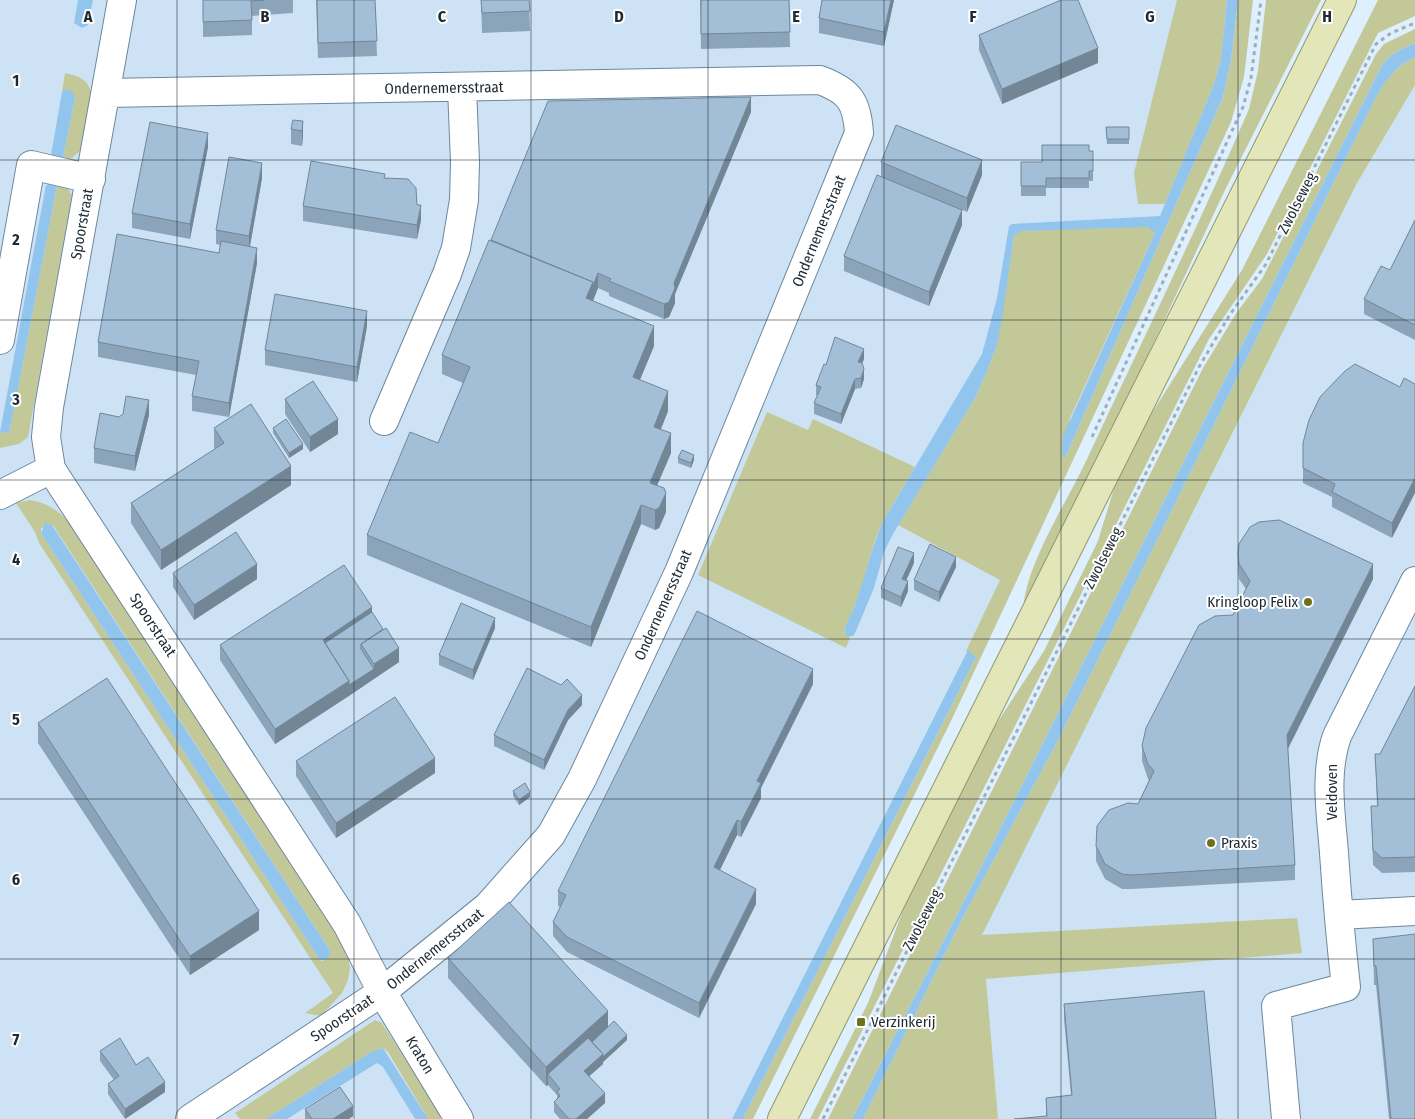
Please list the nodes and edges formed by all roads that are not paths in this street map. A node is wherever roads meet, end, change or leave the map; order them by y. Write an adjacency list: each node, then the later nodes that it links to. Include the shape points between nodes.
1 (122, 0): 4 (street, Spoorstraat)
2 (1342, 0): 16 (main road)
3 (462, 88): 4 (street, Ondernemersstraat); 7 (street, via 464,200 456,248); 13 (street, Ondernemersstraat, via 820,80 848,95 858,117 859,133 679,572 578,786 551,834 488,906)
4 (106, 93): 5 (street, Spoorstraat)
5 (91, 179): 6 (street, via 31,165); 8 (street, Spoorstraat, via 49,407 46,437)
6 (0, 340)
7 (384, 421)
8 (51, 469): 9 (street); 13 (street, Spoorstraat, via 347,924)
9 (0, 495)
10 (1415, 581): 12 (street, Veldoven, via 1332,749 1330,790)
11 (1415, 911): 12 (street)
12 (1339, 915): 17 (street, Veldoven, via 1346,987 1276,1006)
13 (382, 992): 14 (street, Spoorstraat); 15 (street, Kraton)
14 (190, 1119)
15 (458, 1119)
16 (782, 1119)
17 (1286, 1119)

